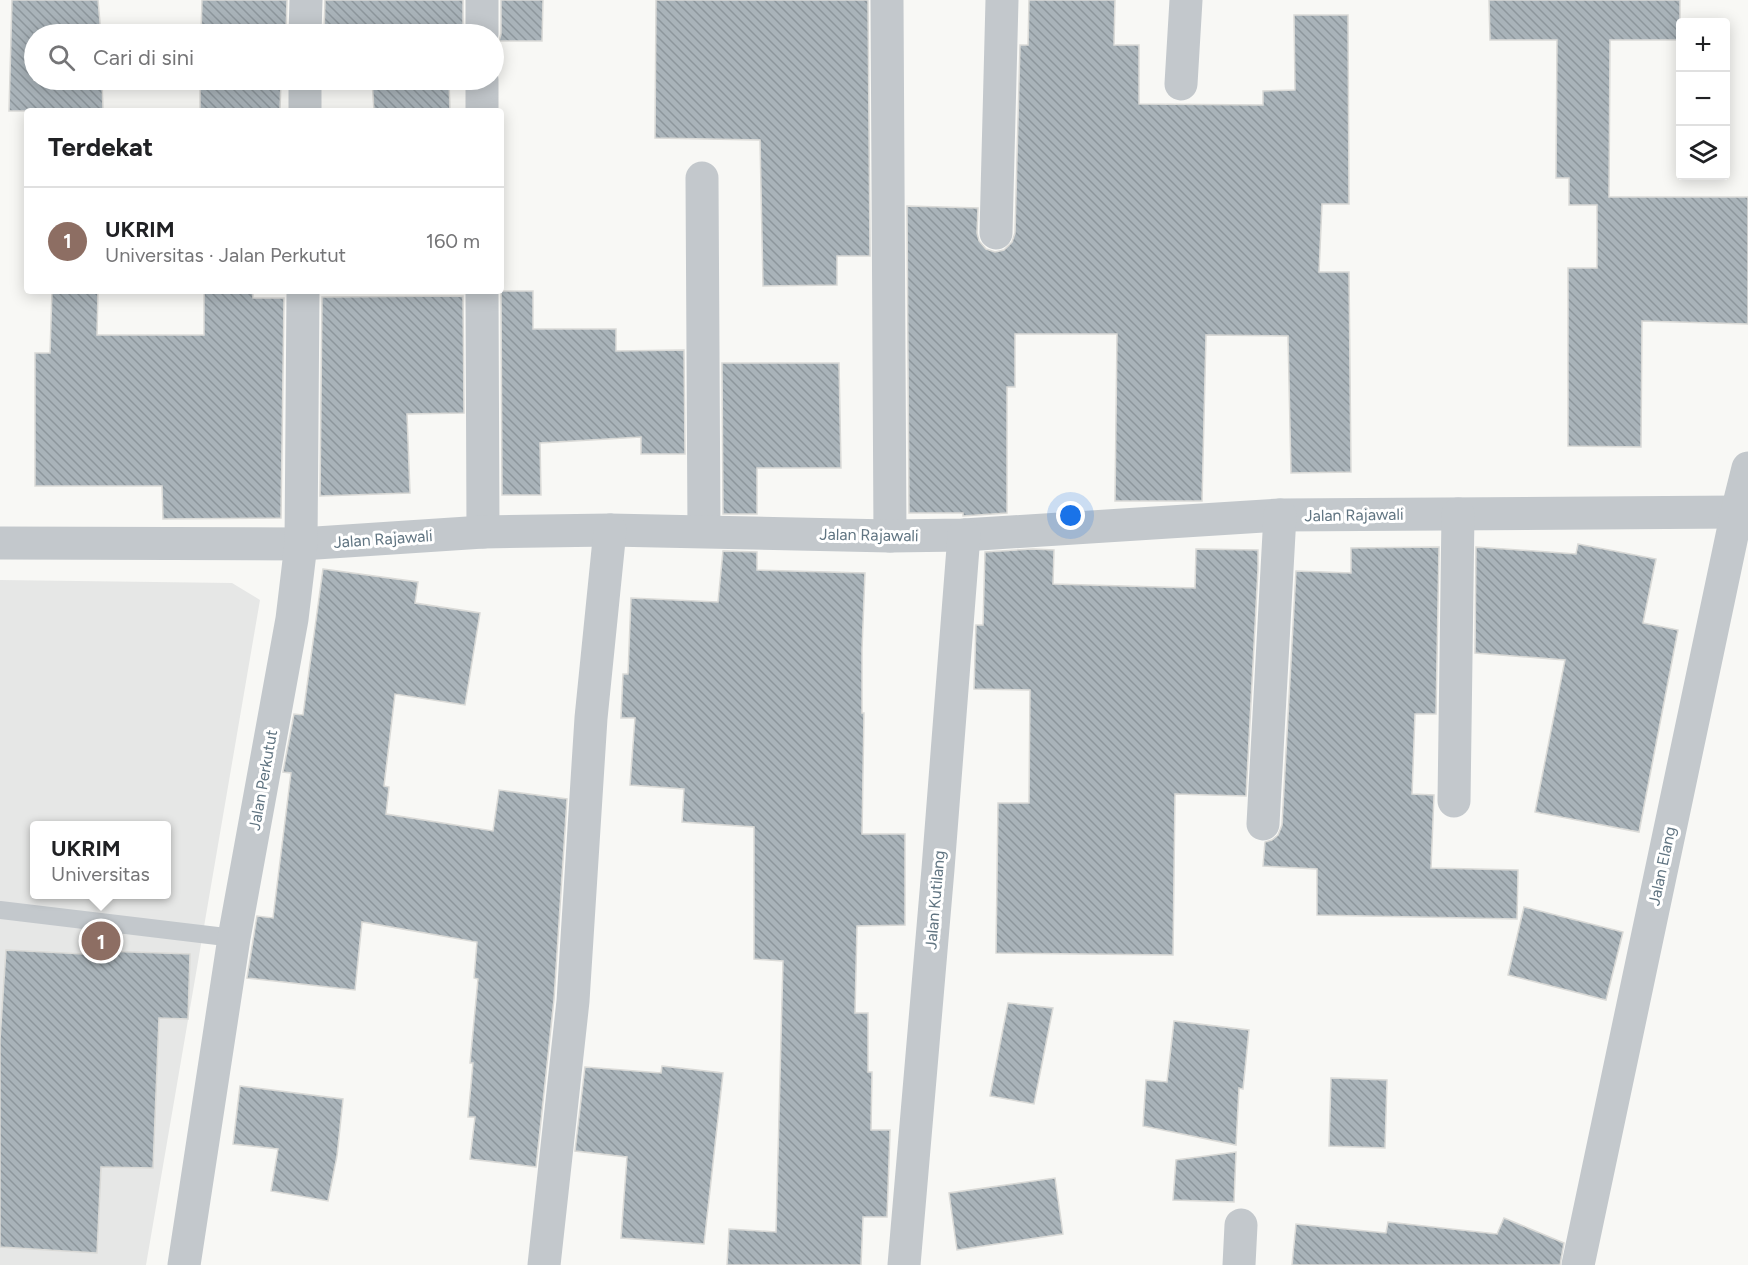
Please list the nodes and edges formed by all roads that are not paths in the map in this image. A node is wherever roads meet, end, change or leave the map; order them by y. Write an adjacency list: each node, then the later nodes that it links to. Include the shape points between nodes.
1 (306, 0): 6 (street)
2 (482, 0): 7 (street)
3 (887, 0): 25 (street)
4 (1002, 0): 14 (street)
5 (1186, 0): 8 (street)
6 (305, 24)
7 (482, 24)
8 (1181, 84)
9 (305, 90): 11 (street)
10 (482, 90): 12 (street)
11 (305, 108)
12 (482, 108)
13 (702, 178): 22 (street)
14 (996, 233)
15 (303, 294): 27 (street, Jalan Perkutut)
16 (482, 294): 23 (street)
17 (1748, 468): 18 (street, Jalan Elang)
18 (1737, 512): 19 (street, Jalan Rajawali); 38 (street, Jalan Elang)
19 (1458, 514): 20 (street, Jalan Rajawali); 28 (street)
20 (1280, 515): 24 (street, Jalan Rajawali); 29 (street)
21 (610, 530): 22 (street, Jalan Rajawali); 23 (street, Jalan Rajawali); 35 (street, via 591,718 573,1001)
22 (704, 531): 25 (street, Jalan Rajawali)
23 (483, 532): 27 (street, Jalan Rajawali)
24 (964, 535): 25 (street, Jalan Rajawali); 36 (street, Jalan Kutilang)
25 (890, 536)
26 (0, 543): 27 (street, Jalan Rajawali)
27 (301, 544): 31 (street, Jalan Perkutut, via 292,619)
28 (1454, 801)
29 (1263, 824)
30 (0, 910): 31 (lane)
31 (234, 938): 34 (street, Jalan Perkutut)
32 (1241, 1225): 37 (street)
33 (173, 1265): 34 (street)
34 (184, 1265)
35 (544, 1265)
36 (904, 1265)
37 (1239, 1265)
38 (1578, 1265)

